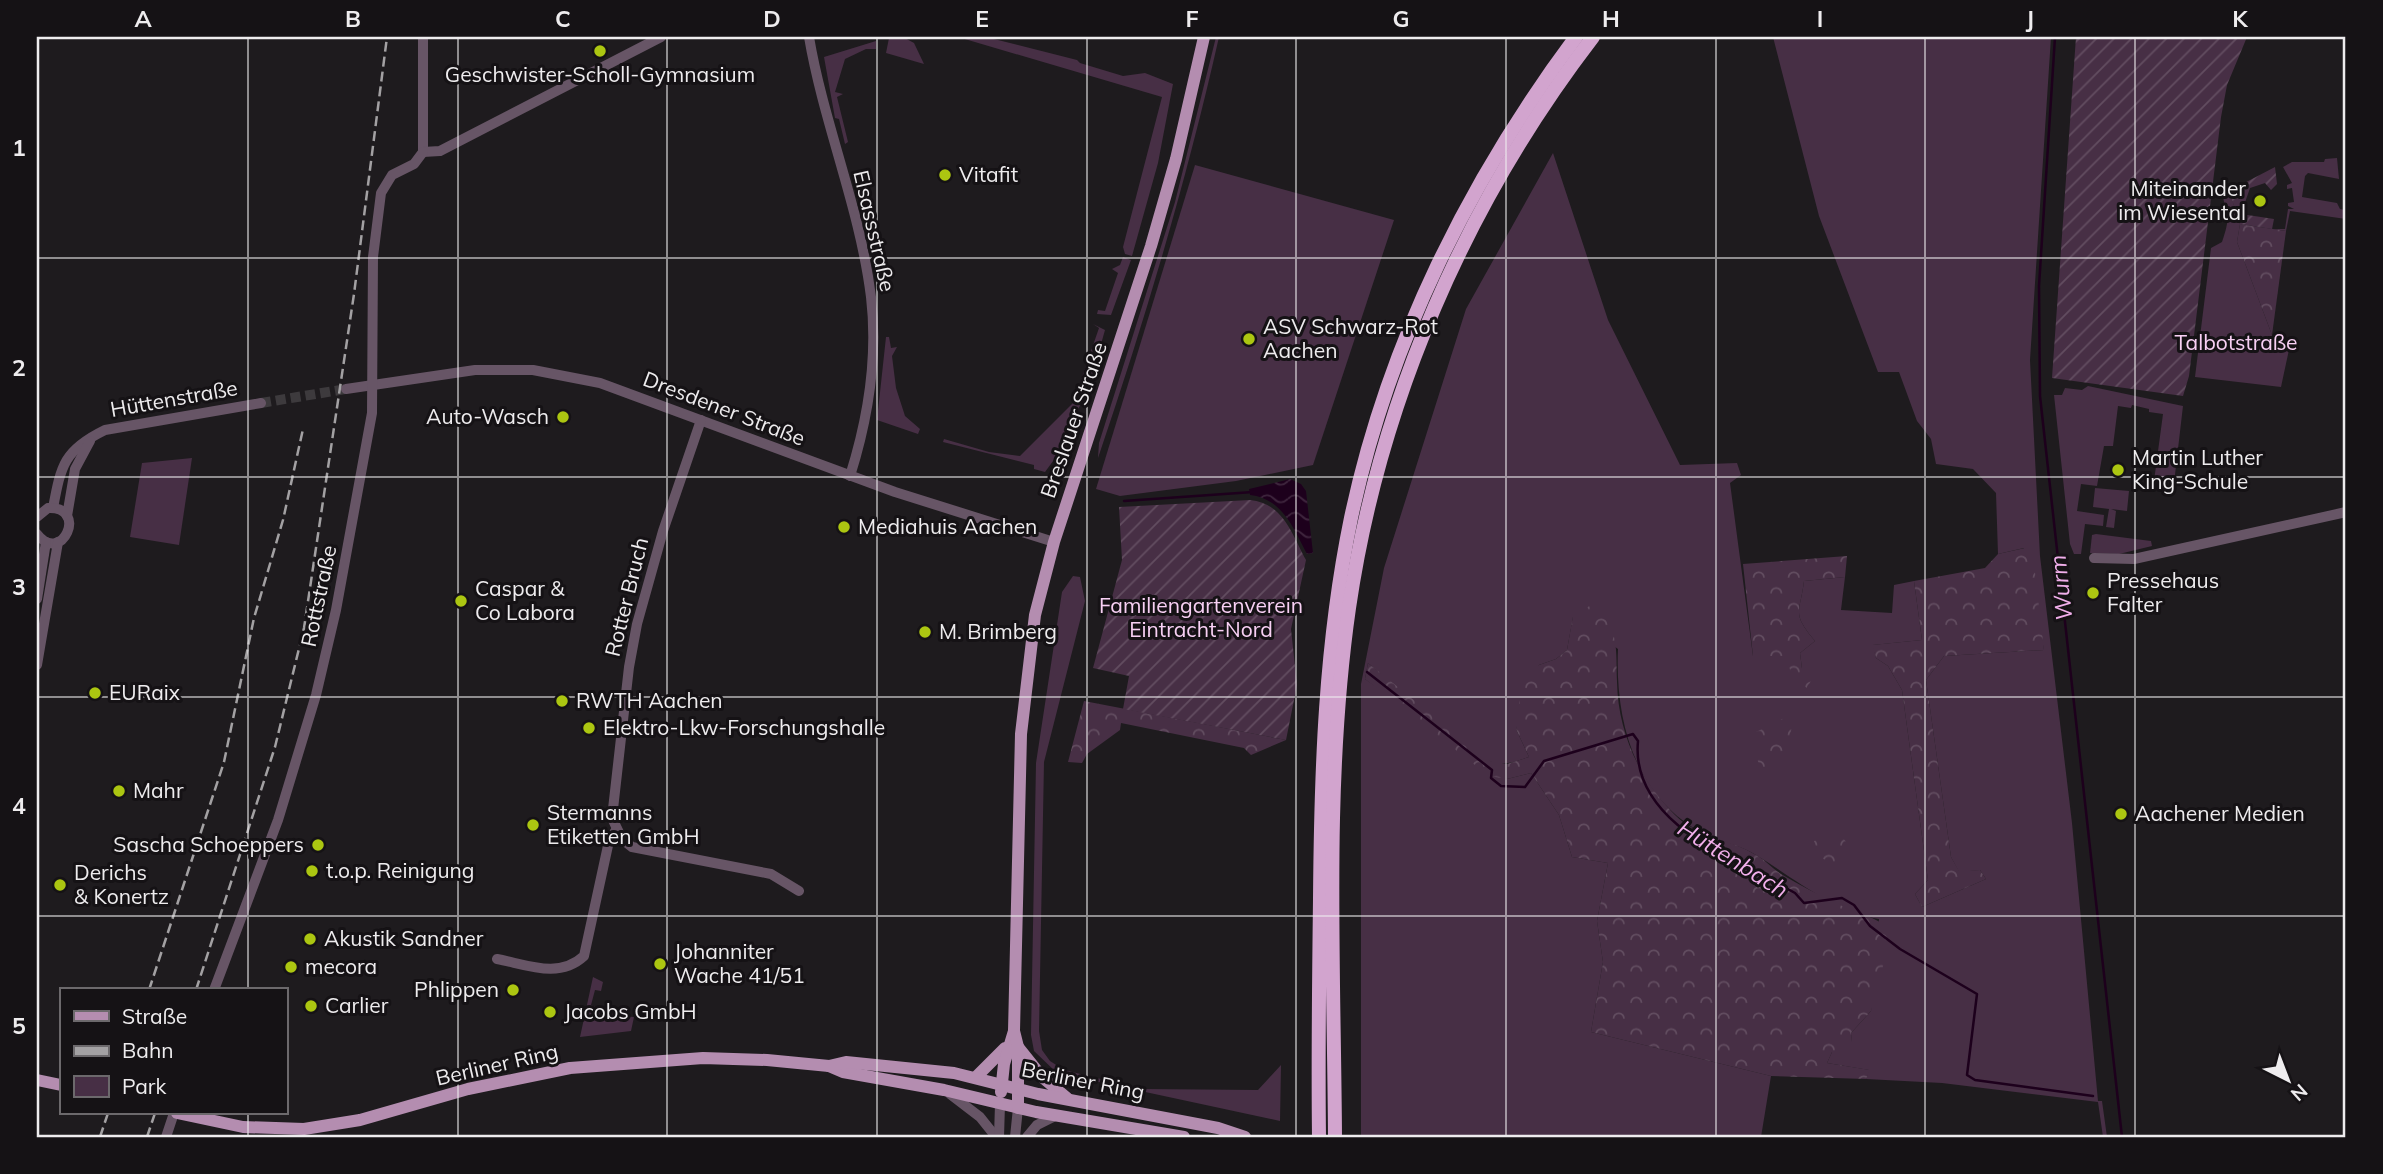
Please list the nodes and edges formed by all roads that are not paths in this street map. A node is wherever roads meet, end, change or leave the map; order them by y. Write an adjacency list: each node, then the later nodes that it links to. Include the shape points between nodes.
1 (423, 37): 7 (street)
2 (661, 37): 7 (street, via 440,151)
3 (809, 37): 13 (street, Elsassstraße, via 871,299 871,380)
4 (1204, 37): 21 (main road, Breslauer Straße, via 1146,265)
5 (1576, 37): 43 (highway, via 1501,145 1459,221 1399,357 1352,516 1324,707)
6 (1593, 37): 44 (highway, via 1513,153 1456,261 1412,362 1366,521 1349,608 1339,709)
7 (423, 152): 8 (street, Rottstraße, via 414,164 392,175 381,193 373,257)
8 (372, 385): 9 (street); 11 (street, Dresdener Straße, via 475,370 533,370 600,383); 28 (street, Rottstraße, via 366,455 316,695 269,846)
9 (346, 389)
10 (261, 403): 12 (street, Hüttenstraße, via 105,430)
11 (701, 420): 13 (street, Dresdener Straße); 25 (street, Rotter Bruch, via 637,624 614,795 612,818)
12 (94, 436): 14 (street, Hüttenstraße, via 65,459); 17 (street, Hüttenstraße, via 79,457)
13 (850, 476): 21 (street, Dresdener Straße)
14 (53, 508): 16 (street); 17 (street)
15 (2346, 512): 22 (street, via 2134,559)
16 (37, 515)
17 (67, 516): 20 (street, Hüttenstraße, via 68,533)
18 (37, 534): 19 (street)
19 (46, 542): 20 (street); 23 (street)
20 (58, 542): 24 (street)
21 (1054, 542): 29 (main road, Breslauer Straße, via 1035,615 1021,734)
22 (2094, 558)
23 (37, 599)
24 (37, 665)
25 (617, 830): 26 (street, via 632,847 771,874); 27 (street, Rotter Bruch, via 609,841 584,956 562,970)
26 (799, 891)
27 (498, 959)
28 (215, 988)
29 (1013, 1046): 31 (main road); 33 (main road, Breslauer Straße); 35 (main road, Breslauer Straße); 37 (main road)
30 (830, 1066): 31 (main road, Berliner Ring, via 846,1062); 36 (main road, Berliner Ring); 41 (main road, Berliner Ring, via 704,1058 570,1068 468,1089 360,1120 304,1129 243,1127)
31 (976, 1077): 33 (main road, Berliner Ring)
32 (37, 1080): 34 (main road)
33 (1002, 1084): 35 (main road, Berliner Ring); 38 (main road, Breslauer Straße)
34 (60, 1085)
35 (1019, 1089): 37 (main road, Berliner Ring); 39 (main road, Breslauer Straße)
36 (944, 1090): 38 (main road, Berliner Ring); 46 (street)
37 (1067, 1098): 50 (main road, Berliner Ring, via 1207,1125)
38 (1000, 1104): 39 (main road, Berliner Ring); 46 (street)
39 (1018, 1108): 42 (main road, Berliner Ring); 47 (street)
40 (176, 1114): 45 (street)
41 (180, 1114)
42 (1057, 1115): 48 (street, via 1037,1125); 49 (main road, Berliner Ring)
43 (1319, 1134)
44 (1335, 1135)
45 (166, 1137)
46 (998, 1137)
47 (1015, 1137)
48 (1027, 1137)
49 (1184, 1137)
50 (1245, 1137)

